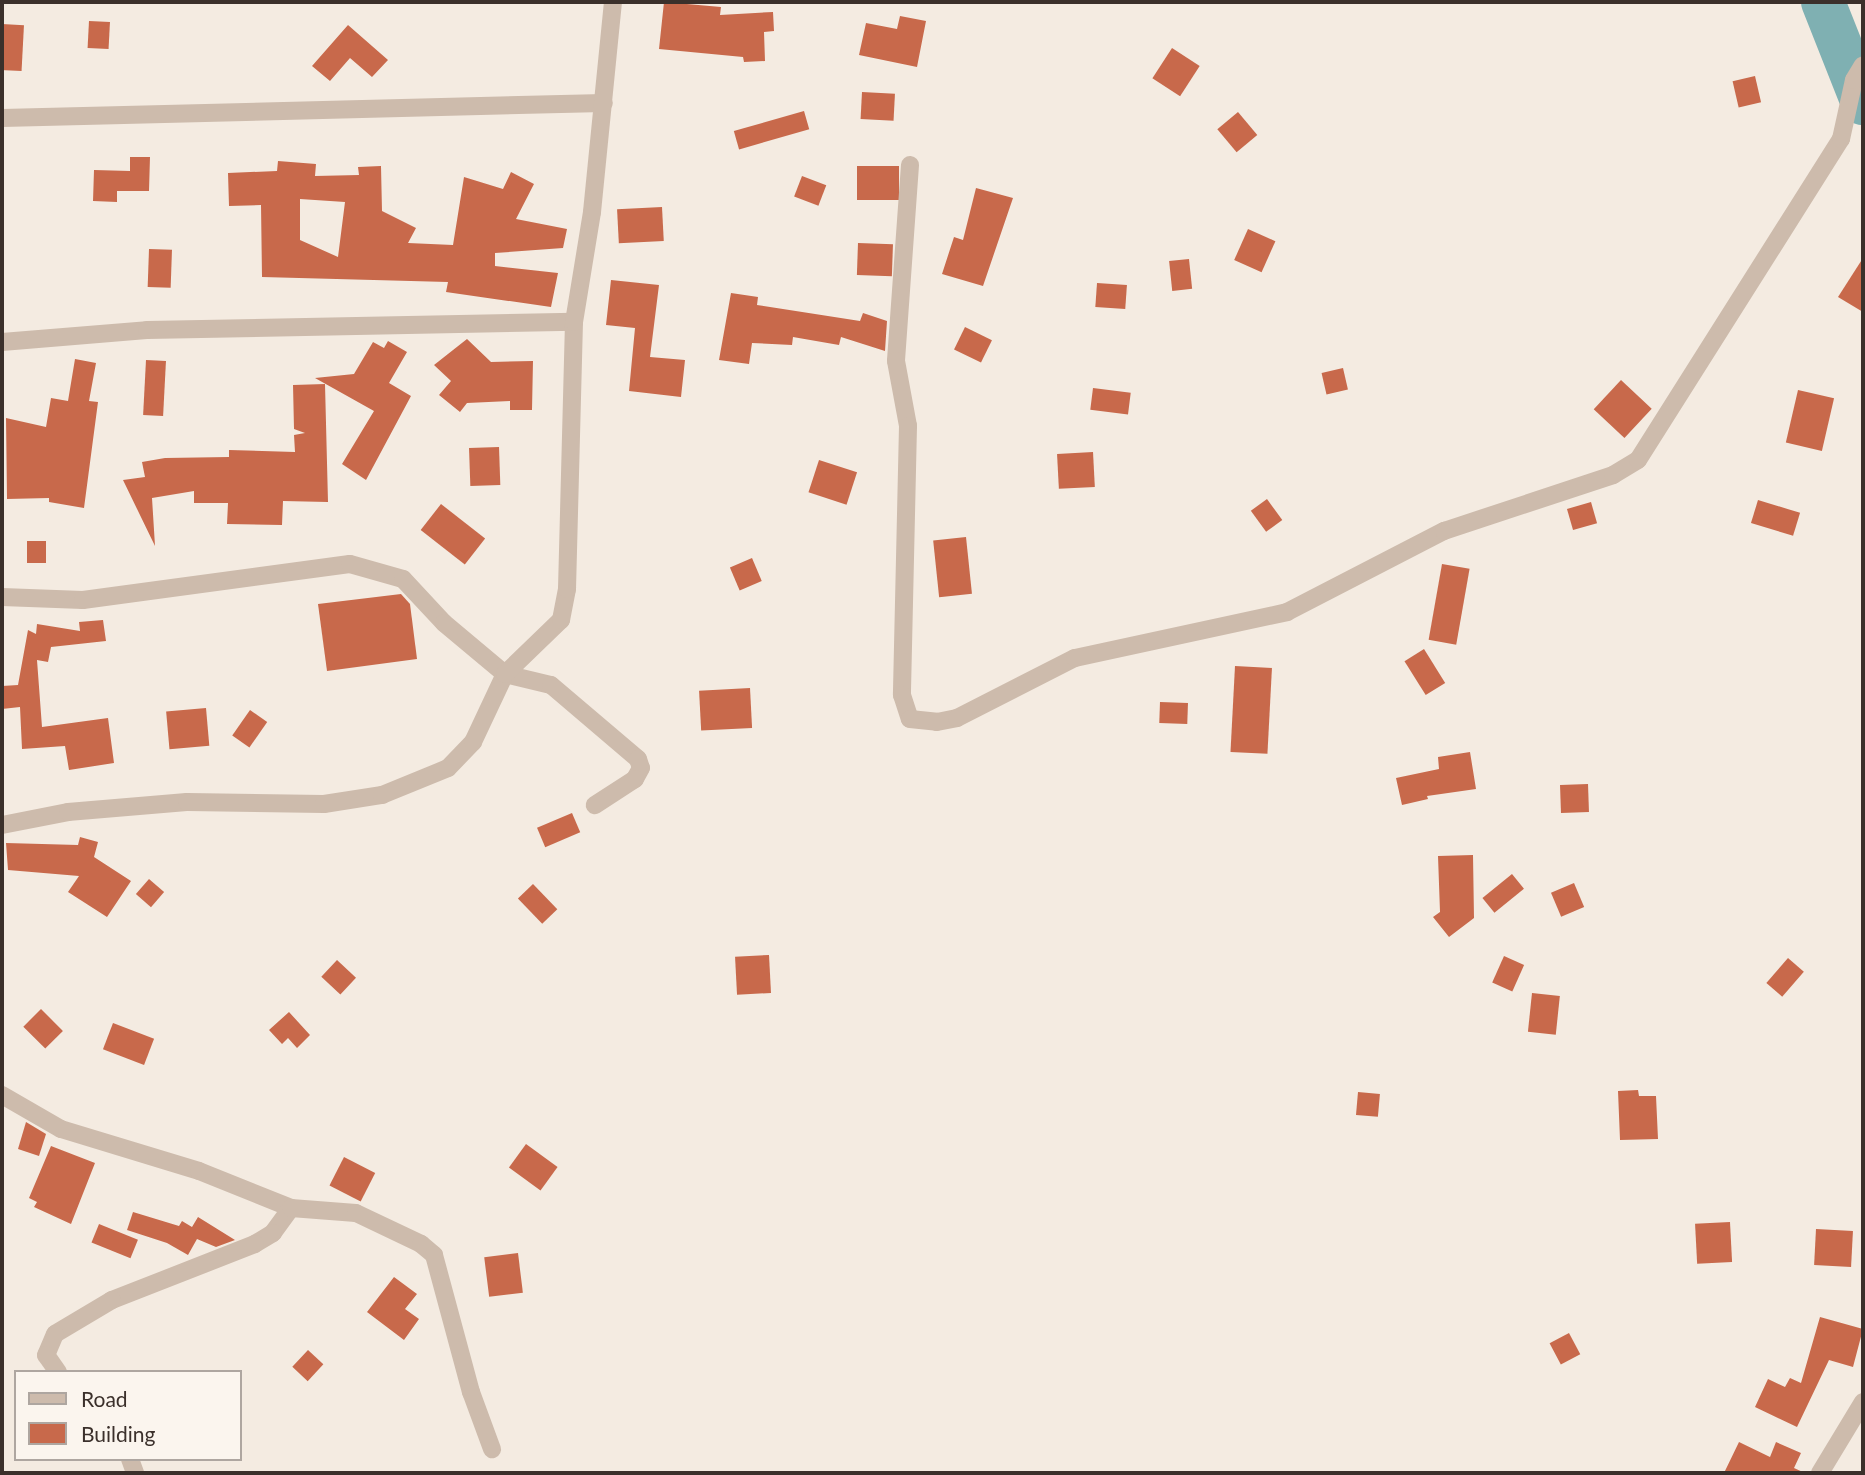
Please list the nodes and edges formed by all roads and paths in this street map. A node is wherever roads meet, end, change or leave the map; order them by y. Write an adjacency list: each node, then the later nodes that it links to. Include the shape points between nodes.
1 (613, 2): 3 (street)
2 (1863, 65): 5 (street, via 1854,80 1841,139 1638,460 1613,475 1444,531 1287,612 1075,658 957,719 937,722 910,719 902,695 908,426 896,361)
3 (604, 103): 4 (street); 6 (street)
4 (2, 118)
5 (910, 165)
6 (574, 322): 7 (street, via 146,330); 9 (street, via 567,589 561,620)
7 (2, 342)
8 (2, 597): 9 (street, via 83,600 350,564 403,579 444,623)
9 (505, 674): 10 (street, via 551,685 638,759 641,768 635,779); 11 (street, via 472,742 448,768 382,795 324,804 187,802 81,811)
10 (595, 805)
11 (2, 825)
12 (2, 1095): 13 (street, via 61,1129 199,1171)
13 (290, 1208): 14 (street, via 273,1233 255,1244 112,1300 55,1334 46,1355); 16 (street, via 356,1213 421,1244 434,1255 471,1392)
14 (57, 1370)
15 (1863, 1402): 17 (street)
16 (492, 1449)
17 (1820, 1473)

